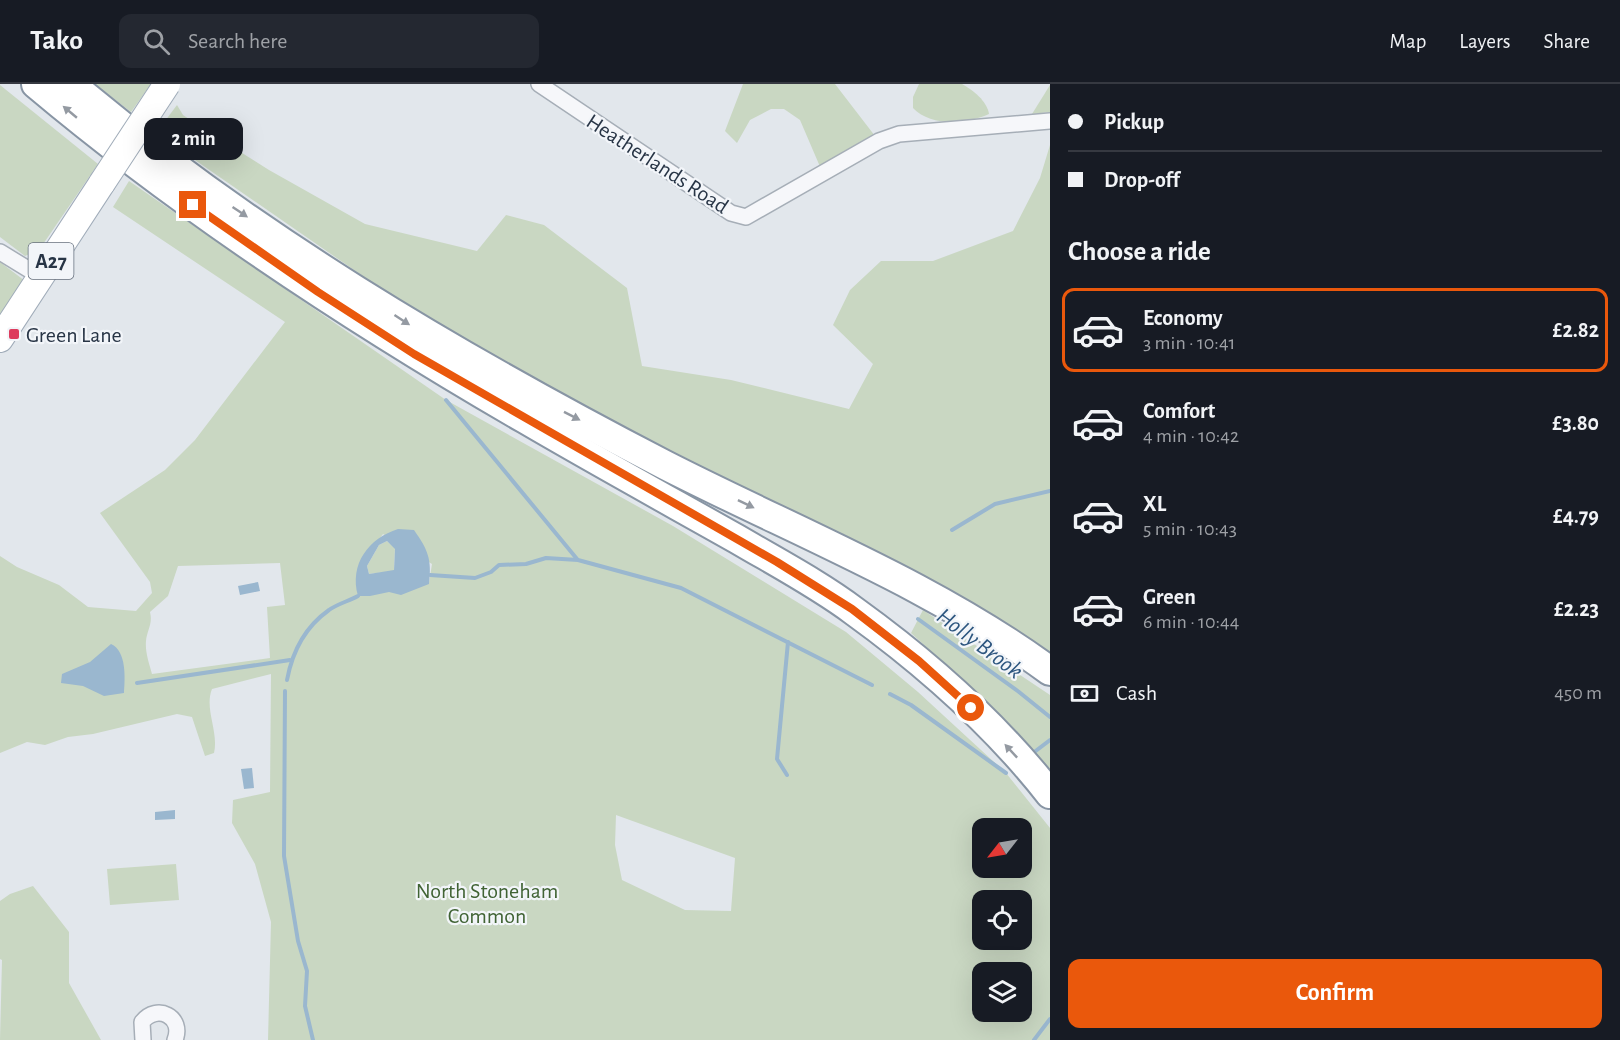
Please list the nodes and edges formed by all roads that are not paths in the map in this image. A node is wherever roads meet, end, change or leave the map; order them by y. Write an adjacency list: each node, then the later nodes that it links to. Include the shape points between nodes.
1 (36, 84): 10 (highway, one-way to 1, via 971,708 852,609 356,316 104,141)
2 (71, 84): 9 (highway, one-way to 9, via 226,202 408,324 549,404 939,602)
3 (167, 84): 7 (main road, A27, bridge)
4 (539, 84): 5 (street, Heatherlands Road, via 731,213 746,217 879,141 899,134)
5 (1050, 121)
6 (0, 252): 7 (street)
7 (40, 277): 8 (main road, A27)
8 (0, 339)
9 (1050, 671)
10 (1050, 794)
11 (143, 1040): 12 (street, via 142,1023 158,1012 175,1021)
12 (175, 1040)

